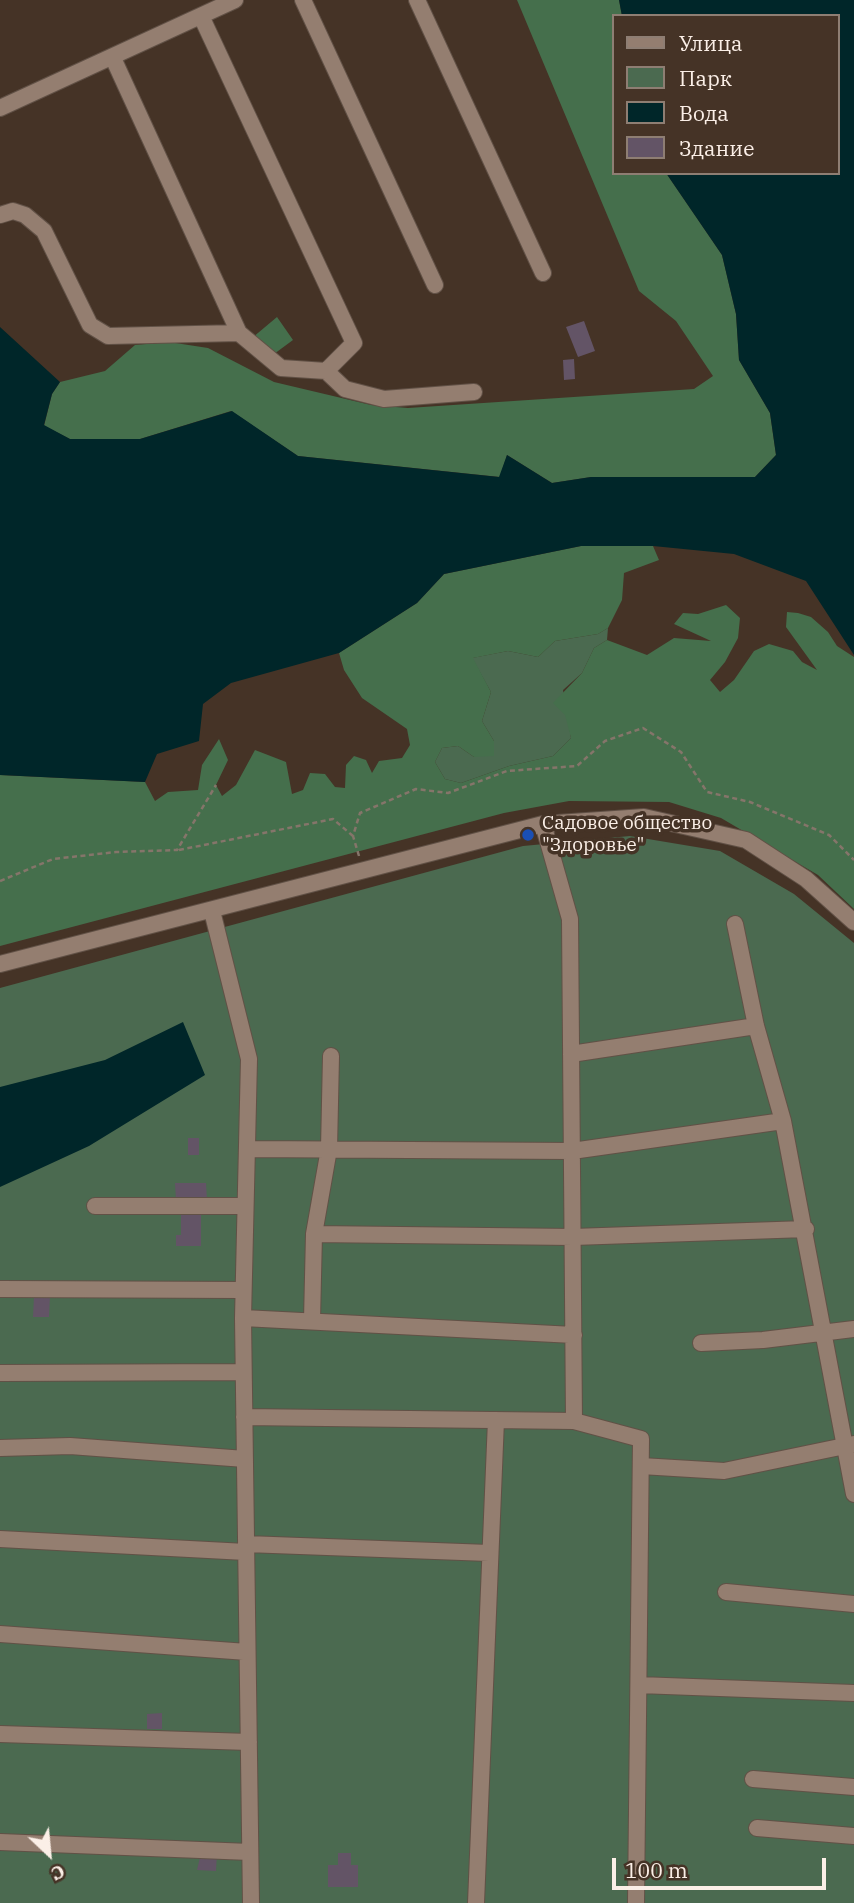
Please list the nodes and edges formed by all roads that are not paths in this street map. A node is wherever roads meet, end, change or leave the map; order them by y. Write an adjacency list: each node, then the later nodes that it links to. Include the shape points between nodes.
1 (235, 0): 4 (street)
2 (303, 0): 9 (street)
3 (417, 0): 8 (street)
4 (201, 16): 5 (street); 11 (street, via 354,343)
5 (113, 58): 6 (street); 10 (street)
6 (0, 108)
7 (0, 215): 10 (street, via 13,211 25,215 44,232 90,326 108,336)
8 (544, 273)
9 (435, 285)
10 (239, 333): 11 (street, via 282,368)
11 (326, 371): 12 (street, via 345,389 384,399)
12 (474, 393)
13 (543, 824): 14 (street); 15 (street, via 644,817 746,840 806,879); 19 (street, via 570,919)
14 (212, 911): 17 (street); 22 (street, via 249,1059)
15 (854, 922)
16 (735, 925): 18 (street)
17 (0, 964)
18 (756, 1026): 19 (street); 21 (street)
19 (571, 1054): 24 (street)
20 (331, 1056): 23 (street)
21 (783, 1121): 24 (street); 27 (street)
22 (247, 1149): 23 (street); 26 (street)
23 (329, 1149): 24 (street); 28 (street)
24 (572, 1150): 29 (street)
25 (95, 1206): 26 (street)
26 (246, 1206): 31 (street)
27 (806, 1229): 29 (street); 35 (street)
28 (314, 1234): 29 (street); 33 (street)
29 (573, 1237): 36 (street)
30 (0, 1289): 31 (street)
31 (243, 1290): 32 (street)
32 (243, 1318): 33 (street); 38 (street)
33 (312, 1320): 36 (street)
34 (854, 1329): 35 (street)
35 (823, 1334): 37 (street); 43 (street)
36 (574, 1335): 42 (street)
37 (701, 1343)
38 (243, 1372): 39 (street); 40 (street)
39 (0, 1373)
40 (244, 1417): 41 (street); 45 (street)
41 (496, 1420): 42 (street); 50 (street)
42 (574, 1421): 46 (street, via 641,1439)
43 (849, 1445): 46 (street, via 724,1471); 47 (street)
44 (0, 1448): 45 (street, via 69,1446)
45 (245, 1459): 49 (street)
46 (641, 1466): 55 (street)
47 (854, 1494)
48 (0, 1539): 49 (street)
49 (246, 1548): 50 (street); 54 (street)
50 (489, 1553): 66 (street)
51 (726, 1592): 52 (street)
52 (854, 1604)
53 (0, 1634): 54 (street)
54 (247, 1652): 58 (street)
55 (639, 1685): 56 (street); 67 (street)
56 (854, 1693)
57 (0, 1734): 58 (street)
58 (249, 1742): 64 (street)
59 (753, 1779): 60 (street)
60 (854, 1787)
61 (757, 1828): 62 (street)
62 (854, 1836)
63 (0, 1842): 64 (street)
64 (250, 1852): 65 (street)
65 (251, 1903)
66 (476, 1903)
67 (636, 1903)

